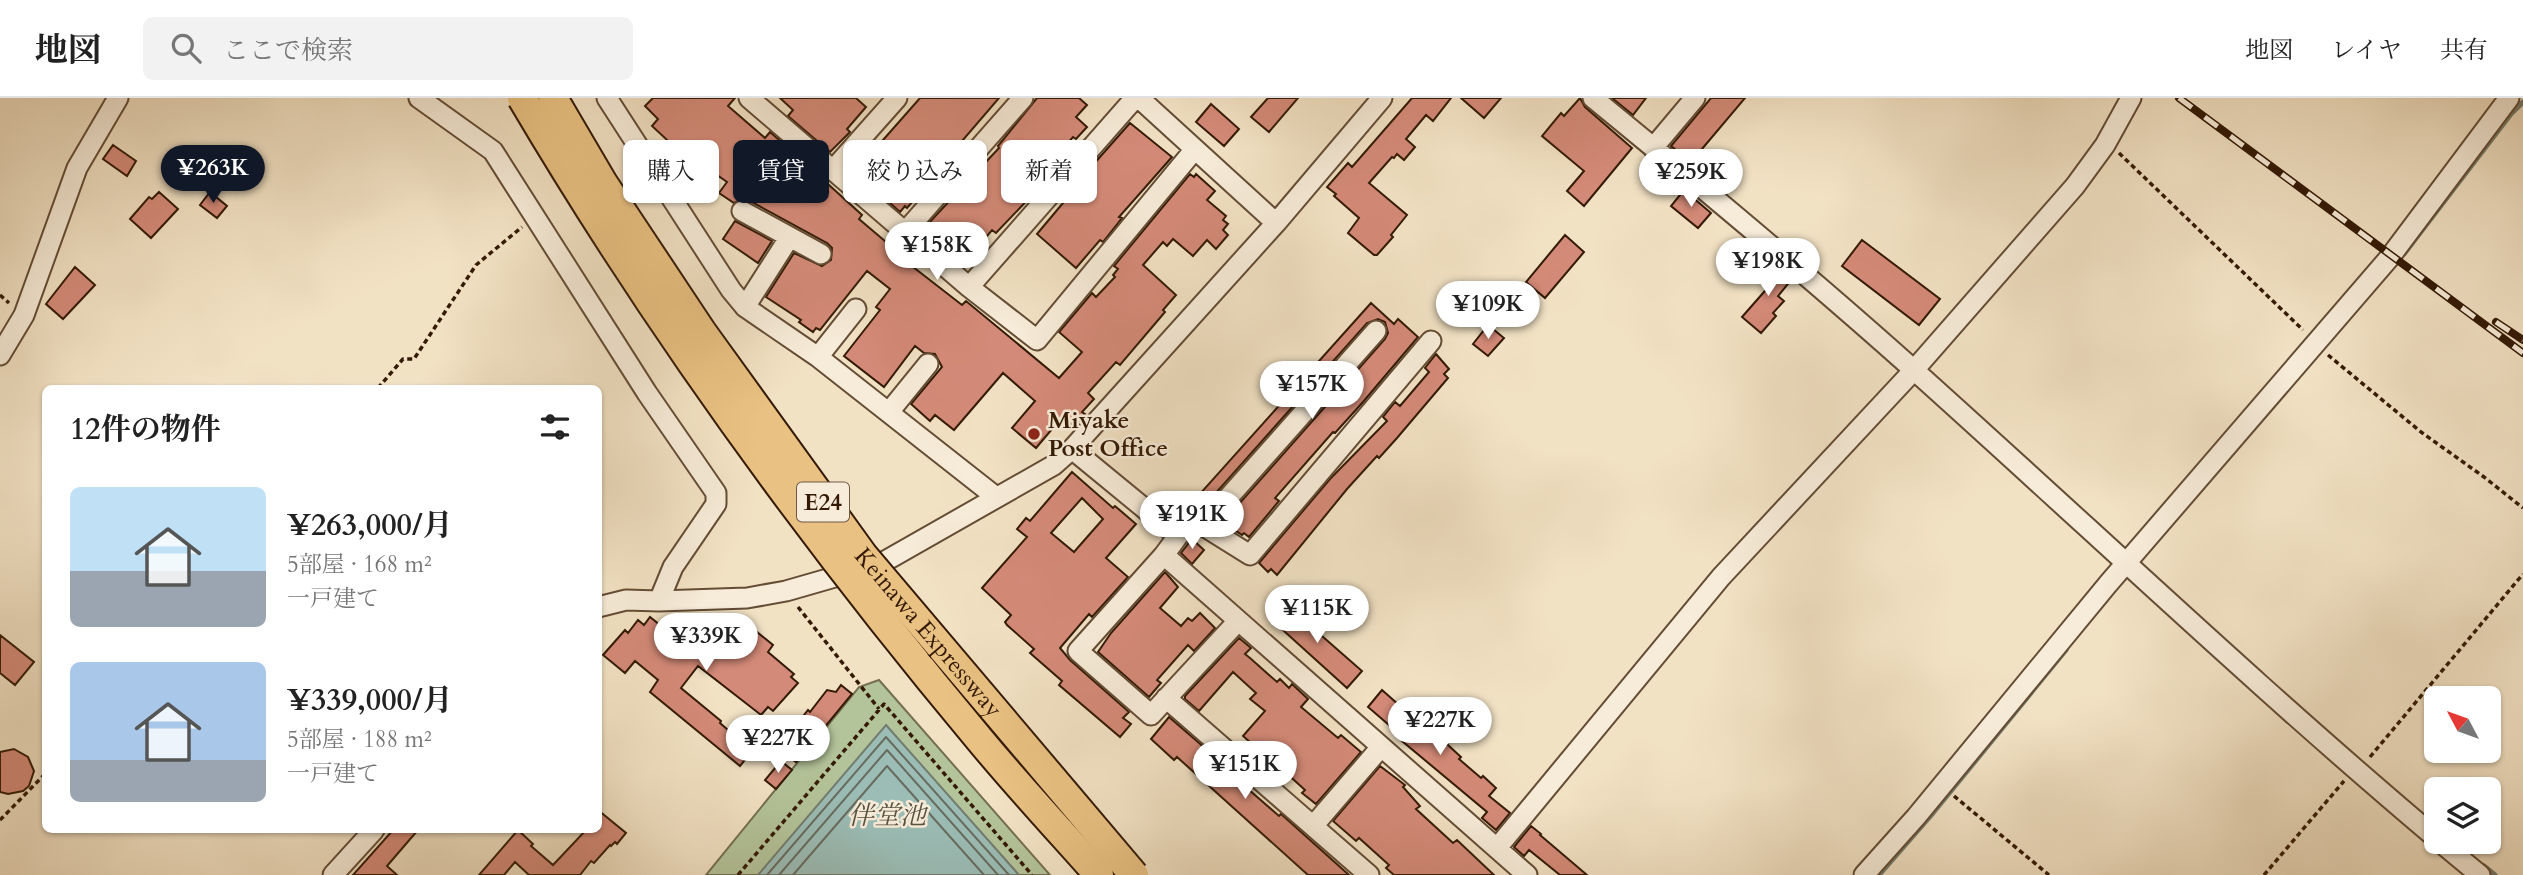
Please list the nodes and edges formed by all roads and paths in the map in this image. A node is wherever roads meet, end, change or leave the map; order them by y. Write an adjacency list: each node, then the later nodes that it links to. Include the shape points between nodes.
1 (117, 98): 31 (street, via 77,168 24,316)
2 (419, 98): 20 (street, via 493,151)
3 (522, 98): 64 (highway, Keinawa Expressway / E24, bridge, via 680,348 843,570 980,741)
4 (553, 98): 65 (highway, Keinawa Expressway / E24, bridge, via 702,332 847,534)
5 (607, 98): 26 (street)
6 (897, 98): 18 (street)
7 (1023, 98): 22 (street)
8 (1137, 98): 16 (street); 25 (street)
9 (1382, 98): 21 (street)
10 (1593, 98): 15 (street)
11 (1695, 98): 15 (street)
12 (2131, 98): 34 (street, via 2076,186)
13 (2500, 101): 30 (street, via 2396,250)
14 (763, 102): 18 (street)
15 (1653, 148): 34 (street)
16 (1195, 149): 21 (street); 25 (street, via 1037,340)
17 (2116, 152): 30 (path)
18 (833, 170): 22 (street)
19 (742, 211): 23 (street)
20 (534, 216): 35 (path, via 477,265 414,359 403,359); 46 (street, via 716,493 716,505 673,567)
21 (1276, 223): 37 (street)
22 (905, 232): 25 (street)
23 (789, 238): 24 (street); 26 (street)
24 (821, 254)
25 (969, 287)
26 (746, 307): 32 (street)
27 (856, 309): 32 (street)
28 (1376, 331): 40 (street)
29 (1431, 341): 40 (street, via 1250,555)
30 (2320, 347): 39 (path); 43 (street)
31 (0, 355)
32 (818, 357): 36 (street)
33 (928, 364): 36 (street)
34 (1914, 370): 43 (street); 59 (street, via 1721,578)
35 (381, 385)
36 (889, 412): 38 (street)
37 (1072, 449): 38 (street, via 1054,465); 41 (street)
38 (996, 497): 45 (street, via 880,564)
39 (2523, 509)
40 (1203, 526): 41 (street, via 1194,520)
41 (1178, 536): 42 (street)
42 (1164, 555): 48 (street); 49 (street, via 1078,651 1151,715)
43 (2126, 563): 52 (street); 68 (street)
44 (2523, 574): 52 (path)
45 (786, 591): 46 (street, via 747,598); 50 (path)
46 (659, 601): 47 (street, via 626,600)
47 (602, 606)
48 (1238, 621): 49 (street); 51 (street)
49 (1167, 698): 56 (street)
50 (879, 709): 62 (path); 63 (path, via 884,704)
51 (1381, 747): 56 (street); 59 (street)
52 (2360, 765): 57 (street); 70 (path)
53 (42, 777): 55 (path)
54 (1952, 793): 69 (path)
55 (0, 820)
56 (1314, 825): 66 (street)
57 (2424, 826)
58 (371, 833): 61 (street)
59 (1497, 848): 67 (street)
60 (2455, 854): 71 (street)
61 (333, 875)
62 (738, 875)
63 (1032, 875)
64 (1099, 875)
65 (1134, 875)
66 (1369, 875)
67 (1527, 875)
68 (1864, 875)
69 (2049, 875)
70 (2264, 875)
71 (2480, 875)

